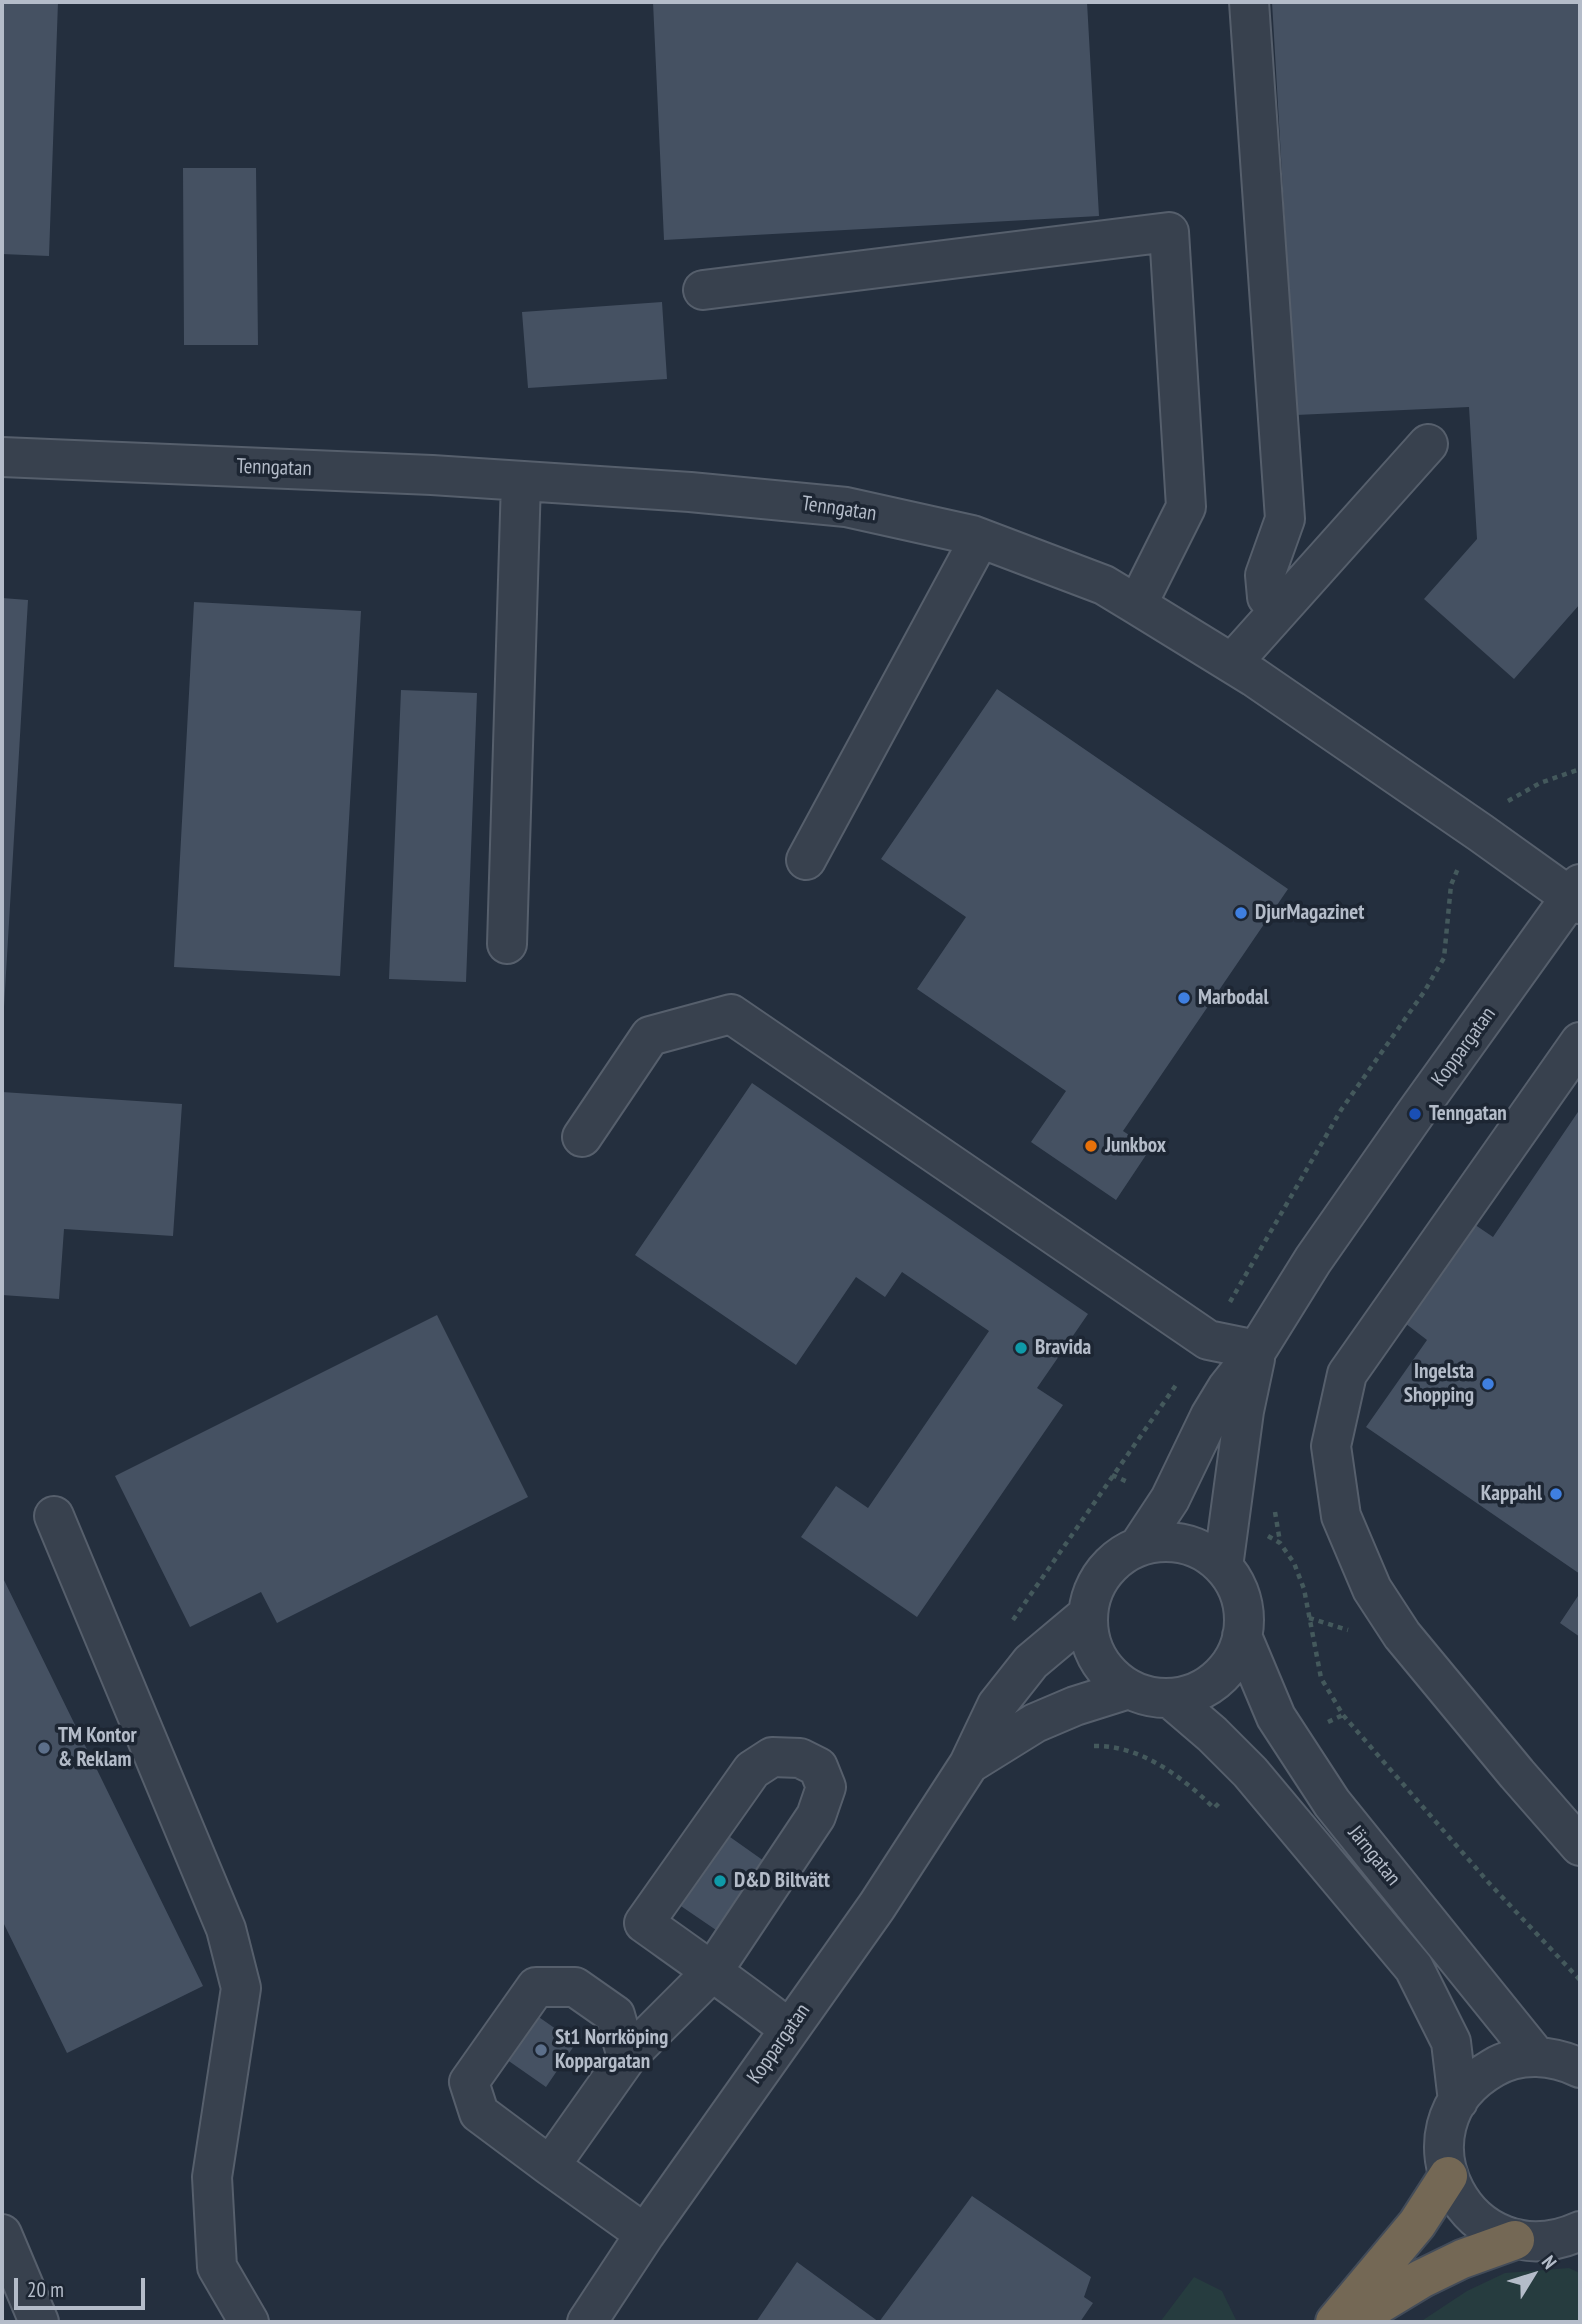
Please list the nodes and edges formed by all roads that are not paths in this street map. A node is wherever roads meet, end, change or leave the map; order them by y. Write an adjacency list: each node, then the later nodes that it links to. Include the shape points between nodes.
1 (1249, 2): 8 (street, via 1285,519 1265,575 1267,597)
2 (703, 290): 7 (street, via 1168,232 1186,507)
3 (1428, 444): 8 (street)
4 (2, 457): 5 (street, Tenngatan)
5 (521, 481): 6 (street, Tenngatan, via 846,507); 12 (street)
6 (980, 538): 7 (street, Tenngatan, via 1104,585); 10 (street)
7 (1137, 605): 9 (street, Tenngatan)
8 (1279, 610): 9 (street)
9 (1232, 663): 11 (street, Tenngatan)
10 (806, 860)
11 (1577, 896): 15 (street, Koppargatan, via 1337,1226)
12 (507, 944)
13 (1580, 1042): 24 (street, via 1347,1374 1331,1446 1341,1516 1372,1589 1402,1635)
14 (582, 1136): 15 (street, via 650,1036 731,1014 1208,1340)
15 (1256, 1350): 17 (street, Koppargatan, via 1210,1416 1170,1499); 18 (street, Koppargatan)
16 (54, 1516): 38 (street, via 226,1929 241,1988 212,2177 217,2267)
17 (1139, 1546): 18 (street, via 1175,1542 1209,1555); 19 (street, via 1103,1573)
18 (1223, 1567): 20 (street, via 1237,1587 1243,1611)
19 (1087, 1615): 21 (street, via 1091,1644 1106,1671); 23 (street, Koppargatan, via 1031,1662 997,1705)
20 (1242, 1636): 22 (street, via 1234,1659 1217,1679 1195,1692); 27 (street, Järngatan, via 1276,1717 1332,1803)
21 (1129, 1689): 22 (street); 23 (street, Koppargatan, via 1035,1723)
22 (1170, 1698): 30 (street, Järngatan, via 1250,1772 1414,1968 1451,2042)
23 (969, 1764): 26 (street, Koppargatan, via 877,1906)
24 (1580, 1846)
25 (712, 1972): 25 (street, via 816,1816 826,1787 818,1767 800,1758 772,1757 752,1769 644,1923); 26 (street); 28 (street)
26 (789, 2029): 34 (street, Koppargatan)
27 (1536, 2056): 29 (street); 30 (street, via 1492,2068)
28 (628, 2057): 31 (street); 31 (street, via 615,2015 575,1987 536,1987 469,2082 479,2113)
29 (1580, 2068)
30 (1458, 2101): 32 (street, via 1445,2137)
31 (550, 2166): 34 (street)
32 (1448, 2176): 36 (street, via 1466,2210 1496,2233); 40 (highway, via 1416,2224)
33 (2, 2234): 37 (street)
34 (645, 2234): 39 (street, Koppargatan)
35 (1574, 2238): 36 (street)
36 (1515, 2240): 41 (highway, via 1421,2279)
37 (39, 2322)
38 (249, 2322)
39 (587, 2322)
40 (1335, 2322)
41 (1350, 2322)

